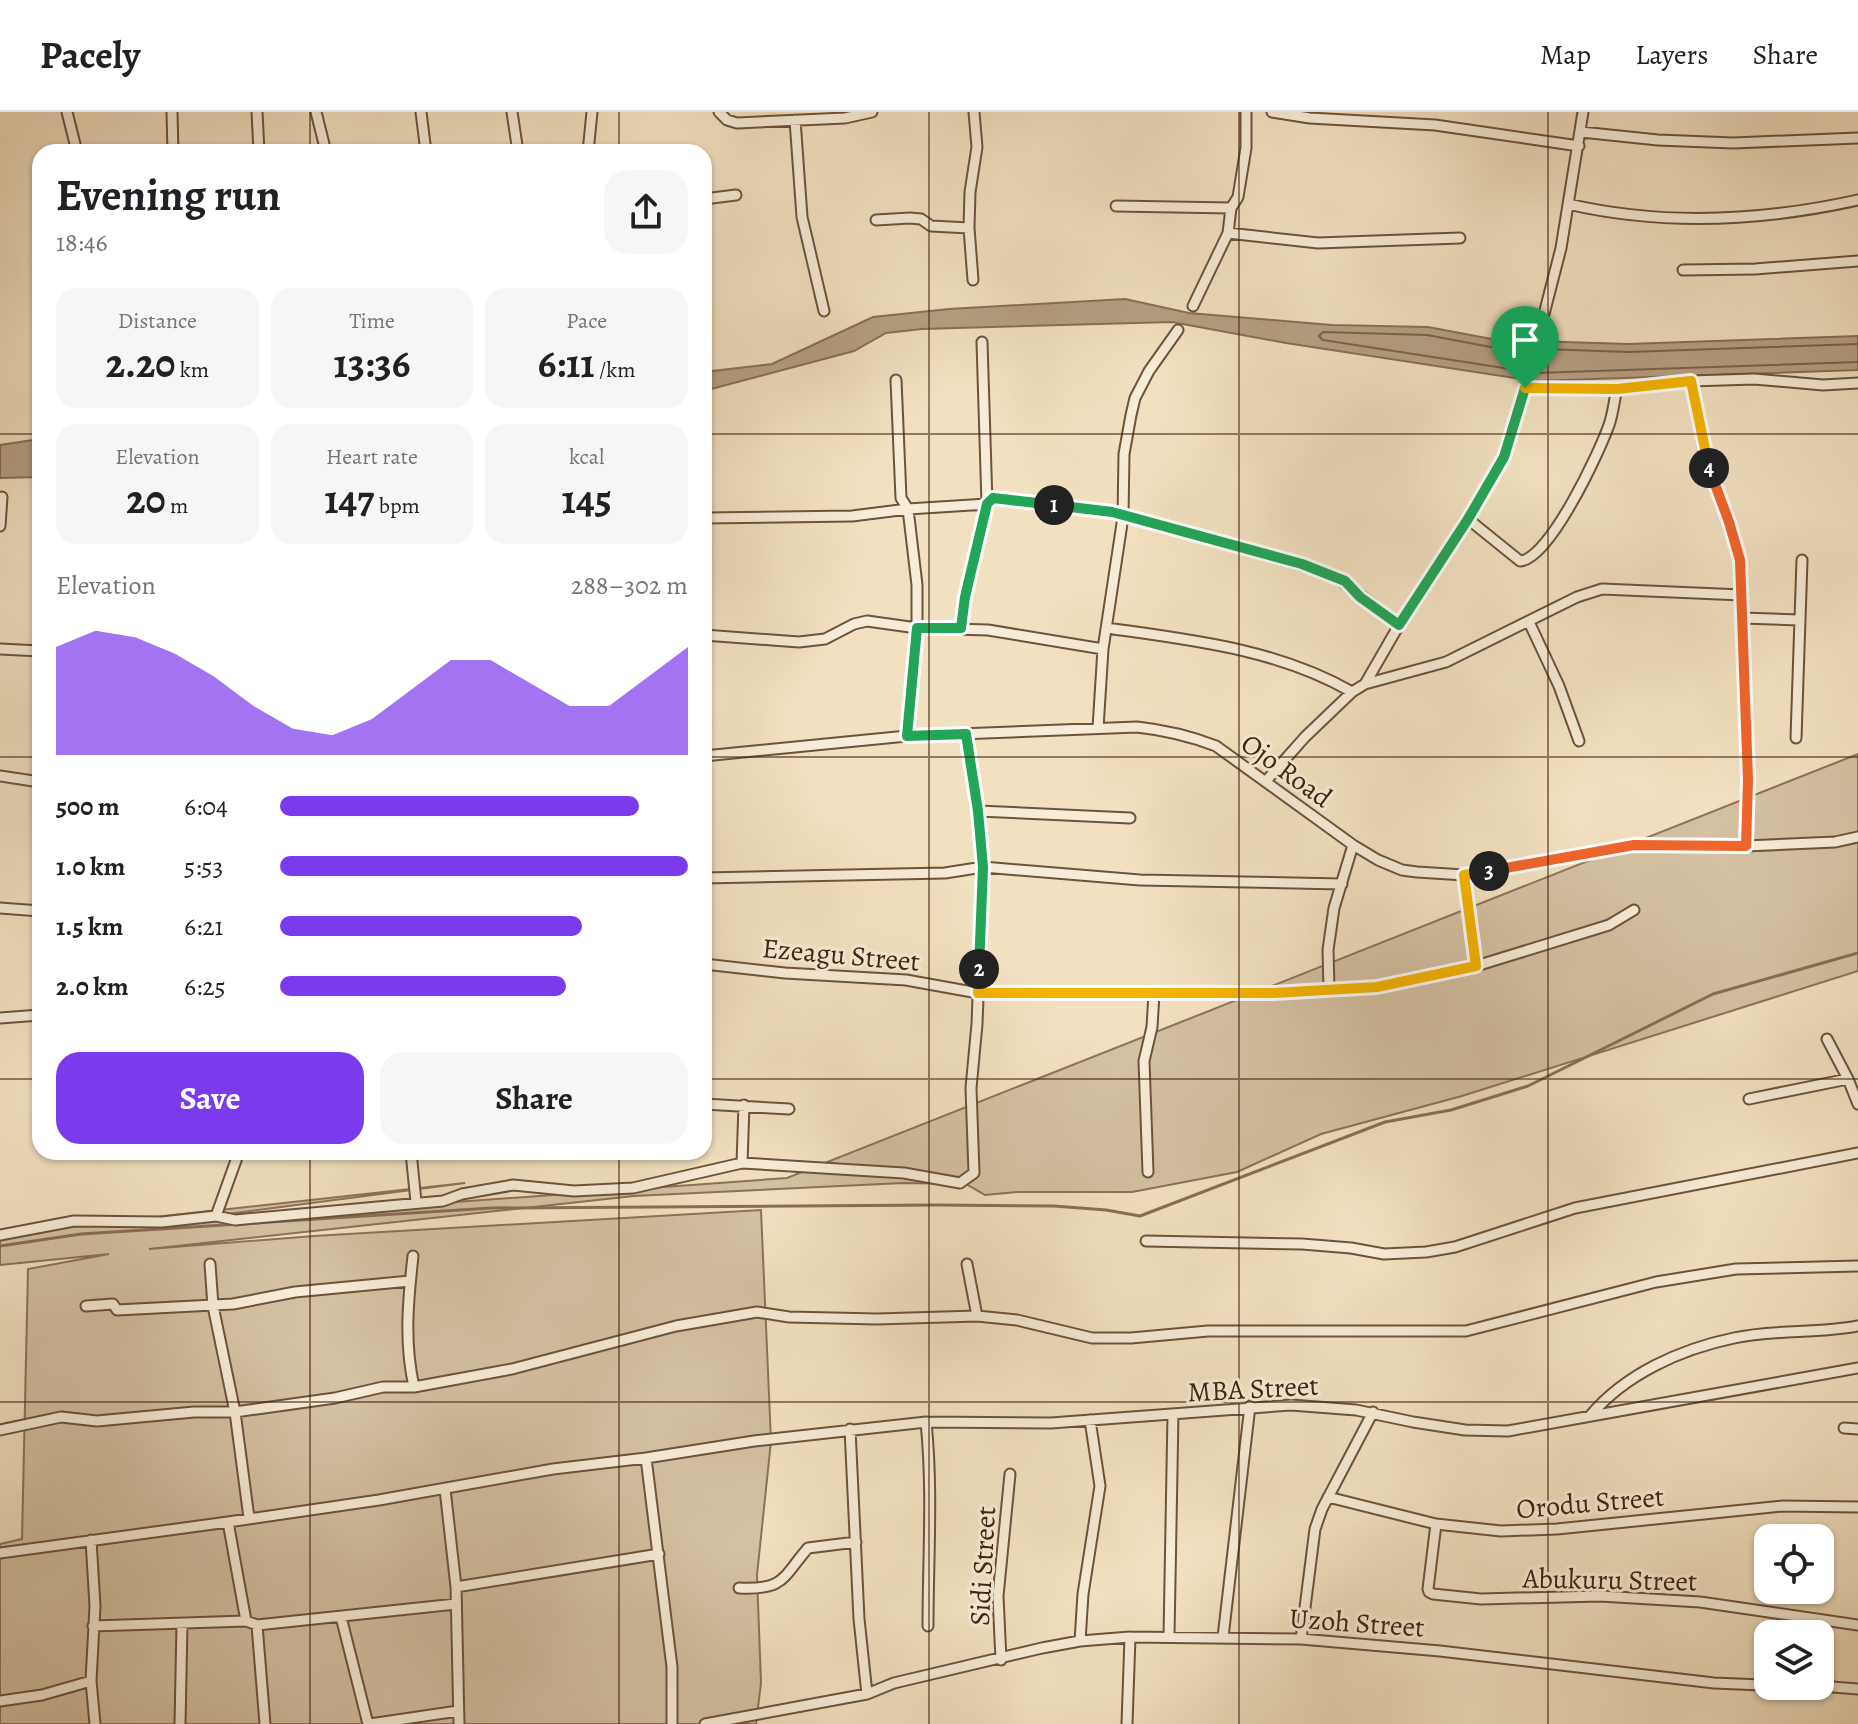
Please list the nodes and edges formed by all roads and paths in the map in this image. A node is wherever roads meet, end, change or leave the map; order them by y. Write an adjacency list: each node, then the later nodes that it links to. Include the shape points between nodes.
1 (67, 112): 17 (street)
2 (172, 112): 18 (street)
3 (257, 112): 19 (street)
4 (316, 112): 20 (street)
5 (421, 112): 21 (street)
6 (512, 112): 22 (street)
7 (592, 112): 23 (street)
8 (719, 112): 14 (street, via 737,123)
9 (872, 112): 14 (street)
10 (974, 112): 32 (street, via 977,147)
11 (1246, 112): 30 (street, via 1246,148 1238,197)
12 (1272, 112): 24 (street, via 1435,125)
13 (1583, 112): 15 (street)
14 (795, 120): 39 (street, via 802,217)
15 (1581, 132): 16 (street, via 1733,143); 24 (street)
16 (1858, 138)
17 (75, 144)
18 (173, 144)
19 (259, 144)
20 (324, 144)
21 (425, 144)
22 (517, 144)
23 (589, 144)
24 (1579, 146): 28 (street)
25 (736, 195): 26 (street)
26 (712, 198)
27 (1858, 200): 28 (street, via 1818,209 1682,219 1614,215)
28 (1568, 204): 45 (street)
29 (1116, 206): 30 (street)
30 (1231, 208): 33 (street)
31 (876, 220): 32 (street, via 910,218 931,226)
32 (969, 228): 37 (street)
33 (1228, 233): 34 (street, via 1318,243); 38 (street)
34 (1460, 238)
35 (1858, 261): 36 (street)
36 (1683, 270)
37 (973, 280)
38 (1193, 306)
39 (824, 311)
40 (1178, 330): 50 (street, via 1135,398 1124,454)
41 (982, 342): 48 (street)
42 (896, 380): 49 (street, via 901,498)
43 (1691, 381): 44 (street); 46 (street); 55 (street, via 1705,456 1740,560)
44 (1858, 383)
45 (1526, 387): 46 (street); 52 (street, via 1504,457)
46 (1617, 389): 52 (street, via 1594,459 1537,555 1520,561)
47 (2, 497): 53 (street)
48 (987, 504): 49 (street); 50 (street, via 1005,498); 61 (street)
49 (908, 509): 51 (street); 60 (street)
50 (1123, 517): 59 (street, via 1325,572 1345,581); 62 (street)
51 (712, 518)
52 (1468, 519): 59 (street)
53 (0, 526)
54 (1802, 560): 57 (street)
55 (1742, 595): 56 (street); 58 (street, via 1602,589)
56 (1742, 618): 57 (street); 84 (street)
57 (1799, 620): 72 (street)
58 (1529, 622): 67 (street, via 1446,662); 73 (street)
59 (1399, 625): 67 (street)
60 (917, 628): 61 (street); 63 (street, via 867,621 825,639 799,642); 71 (street)
61 (961, 628): 65 (street)
62 (1107, 628): 65 (street); 68 (street, via 1258,654 1300,666)
63 (712, 636)
64 (0, 649): 66 (street)
65 (1103, 649): 69 (street)
66 (32, 651)
67 (1365, 684): 68 (street)
68 (1352, 692): 77 (street)
69 (1098, 728): 70 (street, Ojo Road); 77 (street, Ojo Road, via 1137,727 1191,736 1216,746)
70 (966, 734): 71 (street, Ojo Road); 78 (street)
71 (907, 736): 74 (street, Ojo Road)
72 (1796, 738)
73 (1579, 741)
74 (712, 755)
75 (0, 776): 76 (street)
76 (32, 781)
77 (1266, 781): 82 (street, Ojo Road)
78 (978, 811): 79 (street); 85 (street)
79 (1130, 818)
80 (1858, 837): 81 (street)
81 (1835, 842): 83 (street); 84 (street, Ojo Road)
82 (1353, 845): 86 (street, Ojo Road, via 1402,870); 88 (street)
83 (1858, 845)
84 (1746, 846): 86 (street, Ojo Road, via 1634,845)
85 (983, 867): 87 (street, via 945,873); 88 (street, via 1140,880); 95 (street)
86 (1464, 875): 93 (street)
87 (712, 878)
88 (1342, 884): 94 (street, via 1328,950)
89 (0, 908): 90 (street)
90 (32, 910)
91 (1634, 910): 93 (street, Ezeagu Street, via 1609,925)
92 (712, 965): 95 (street, Ezeagu Street, via 906,980)
93 (1476, 966): 94 (street, Ezeagu Street, via 1377,987)
94 (1329, 989): 96 (street, Ezeagu Street)
95 (978, 993): 96 (street, Ezeagu Street); 109 (street, via 971,1088 974,1173 960,1183 904,1173)
96 (1154, 994): 110 (street, via 1144,1061)
97 (32, 1016): 98 (street)
98 (0, 1018)
99 (1827, 1039): 100 (street)
100 (1848, 1079): 101 (street); 103 (street)
101 (1749, 1099)
102 (712, 1104): 104 (street)
103 (1858, 1104)
104 (744, 1105): 105 (street); 109 (street)
105 (789, 1109)
106 (1858, 1153): 114 (street, via 1575,1208 1426,1252)
107 (236, 1160): 112 (street)
108 (412, 1160): 111 (street)
109 (742, 1163): 111 (street, via 633,1188 574,1191 513,1185)
110 (1148, 1172)
111 (416, 1202): 112 (street, via 235,1220)
112 (216, 1216): 113 (street, via 162,1222 74,1221)
113 (0, 1235)
114 (1146, 1241)
115 (413, 1256): 119 (street)
116 (210, 1264): 121 (street)
117 (967, 1264): 122 (street)
118 (1858, 1266): 122 (street, via 1736,1269 1656,1282 1466,1331 1208,1331 1092,1338)
119 (410, 1281): 121 (street); 125 (street, via 407,1335)
120 (86, 1306): 121 (street)
121 (213, 1306): 127 (street)
122 (977, 1316): 125 (street, via 877,1319 757,1312)
123 (1858, 1326): 130 (street, via 1735,1337 1683,1354 1623,1383)
124 (1858, 1368): 130 (street, MBA Street)
125 (414, 1387): 127 (street, via 383,1387)
126 (1250, 1406): 128 (street, MBA Street, via 1325,1405); 129 (street, MBA Street); 161 (street)
127 (235, 1412): 136 (street, via 97,1421 61,1417); 142 (street)
128 (1373, 1412): 130 (street, MBA Street, via 1452,1428 1508,1431); 140 (street)
129 (1173, 1414): 131 (street, MBA Street); 159 (street)
130 (1590, 1416)
131 (1090, 1420): 132 (street, MBA Street); 163 (street, via 1100,1486)
132 (926, 1422): 134 (street, MBA Street); 158 (street)
133 (1844, 1428): 135 (street)
134 (850, 1429): 137 (street, MBA Street); 146 (street)
135 (1858, 1429)
136 (0, 1430)
137 (646, 1458): 139 (street, MBA Street); 148 (street)
138 (1010, 1474): 164 (street, Sidi Street, via 998,1596)
139 (445, 1489): 142 (street, MBA Street); 149 (street)
140 (1328, 1497): 144 (street, Orodu Street); 162 (street, via 1311,1546)
141 (1858, 1507): 144 (street, Orodu Street, via 1783,1506 1543,1530)
142 (249, 1518): 143 (street, MBA Street)
143 (228, 1522): 145 (street, MBA Street); 153 (street)
144 (1436, 1524): 156 (street, Abukuru Street, via 1428,1589 1433,1594 1700,1602)
145 (91, 1540): 147 (street, MBA Street); 157 (street)
146 (856, 1542): 150 (street, via 808,1548 776,1585); 169 (street)
147 (0, 1553)
148 (659, 1554): 149 (street); 177 (street, via 672,1667)
149 (456, 1587): 151 (street)
150 (739, 1588)
151 (456, 1604): 152 (street); 171 (street)
152 (341, 1617): 155 (street); 175 (street)
153 (246, 1621): 154 (street); 155 (street)
154 (182, 1624): 157 (street); 173 (street)
155 (257, 1625): 174 (street)
156 (1858, 1625)
157 (93, 1626): 165 (street)
158 (928, 1626)
159 (1169, 1636): 160 (street, Uzoh Street); 161 (street, Uzoh Street)
160 (1130, 1637): 163 (street, Uzoh Street); 179 (street)
161 (1223, 1637): 162 (street, Uzoh Street)
162 (1301, 1639): 166 (street, Uzoh Street)
163 (1080, 1641): 164 (street, Uzoh Street)
164 (1001, 1660): 169 (street, Uzoh Street, via 894,1683)
165 (91, 1681): 170 (street); 172 (street)
166 (1754, 1687)
167 (1834, 1687): 168 (street)
168 (1858, 1689)
169 (867, 1694): 178 (street, Uzoh Street)
170 (0, 1701)
171 (458, 1711): 175 (street); 176 (street)
172 (95, 1724)
173 (180, 1724)
174 (265, 1724)
175 (369, 1724)
176 (459, 1724)
177 (672, 1724)
178 (705, 1724)
179 (1127, 1724)

